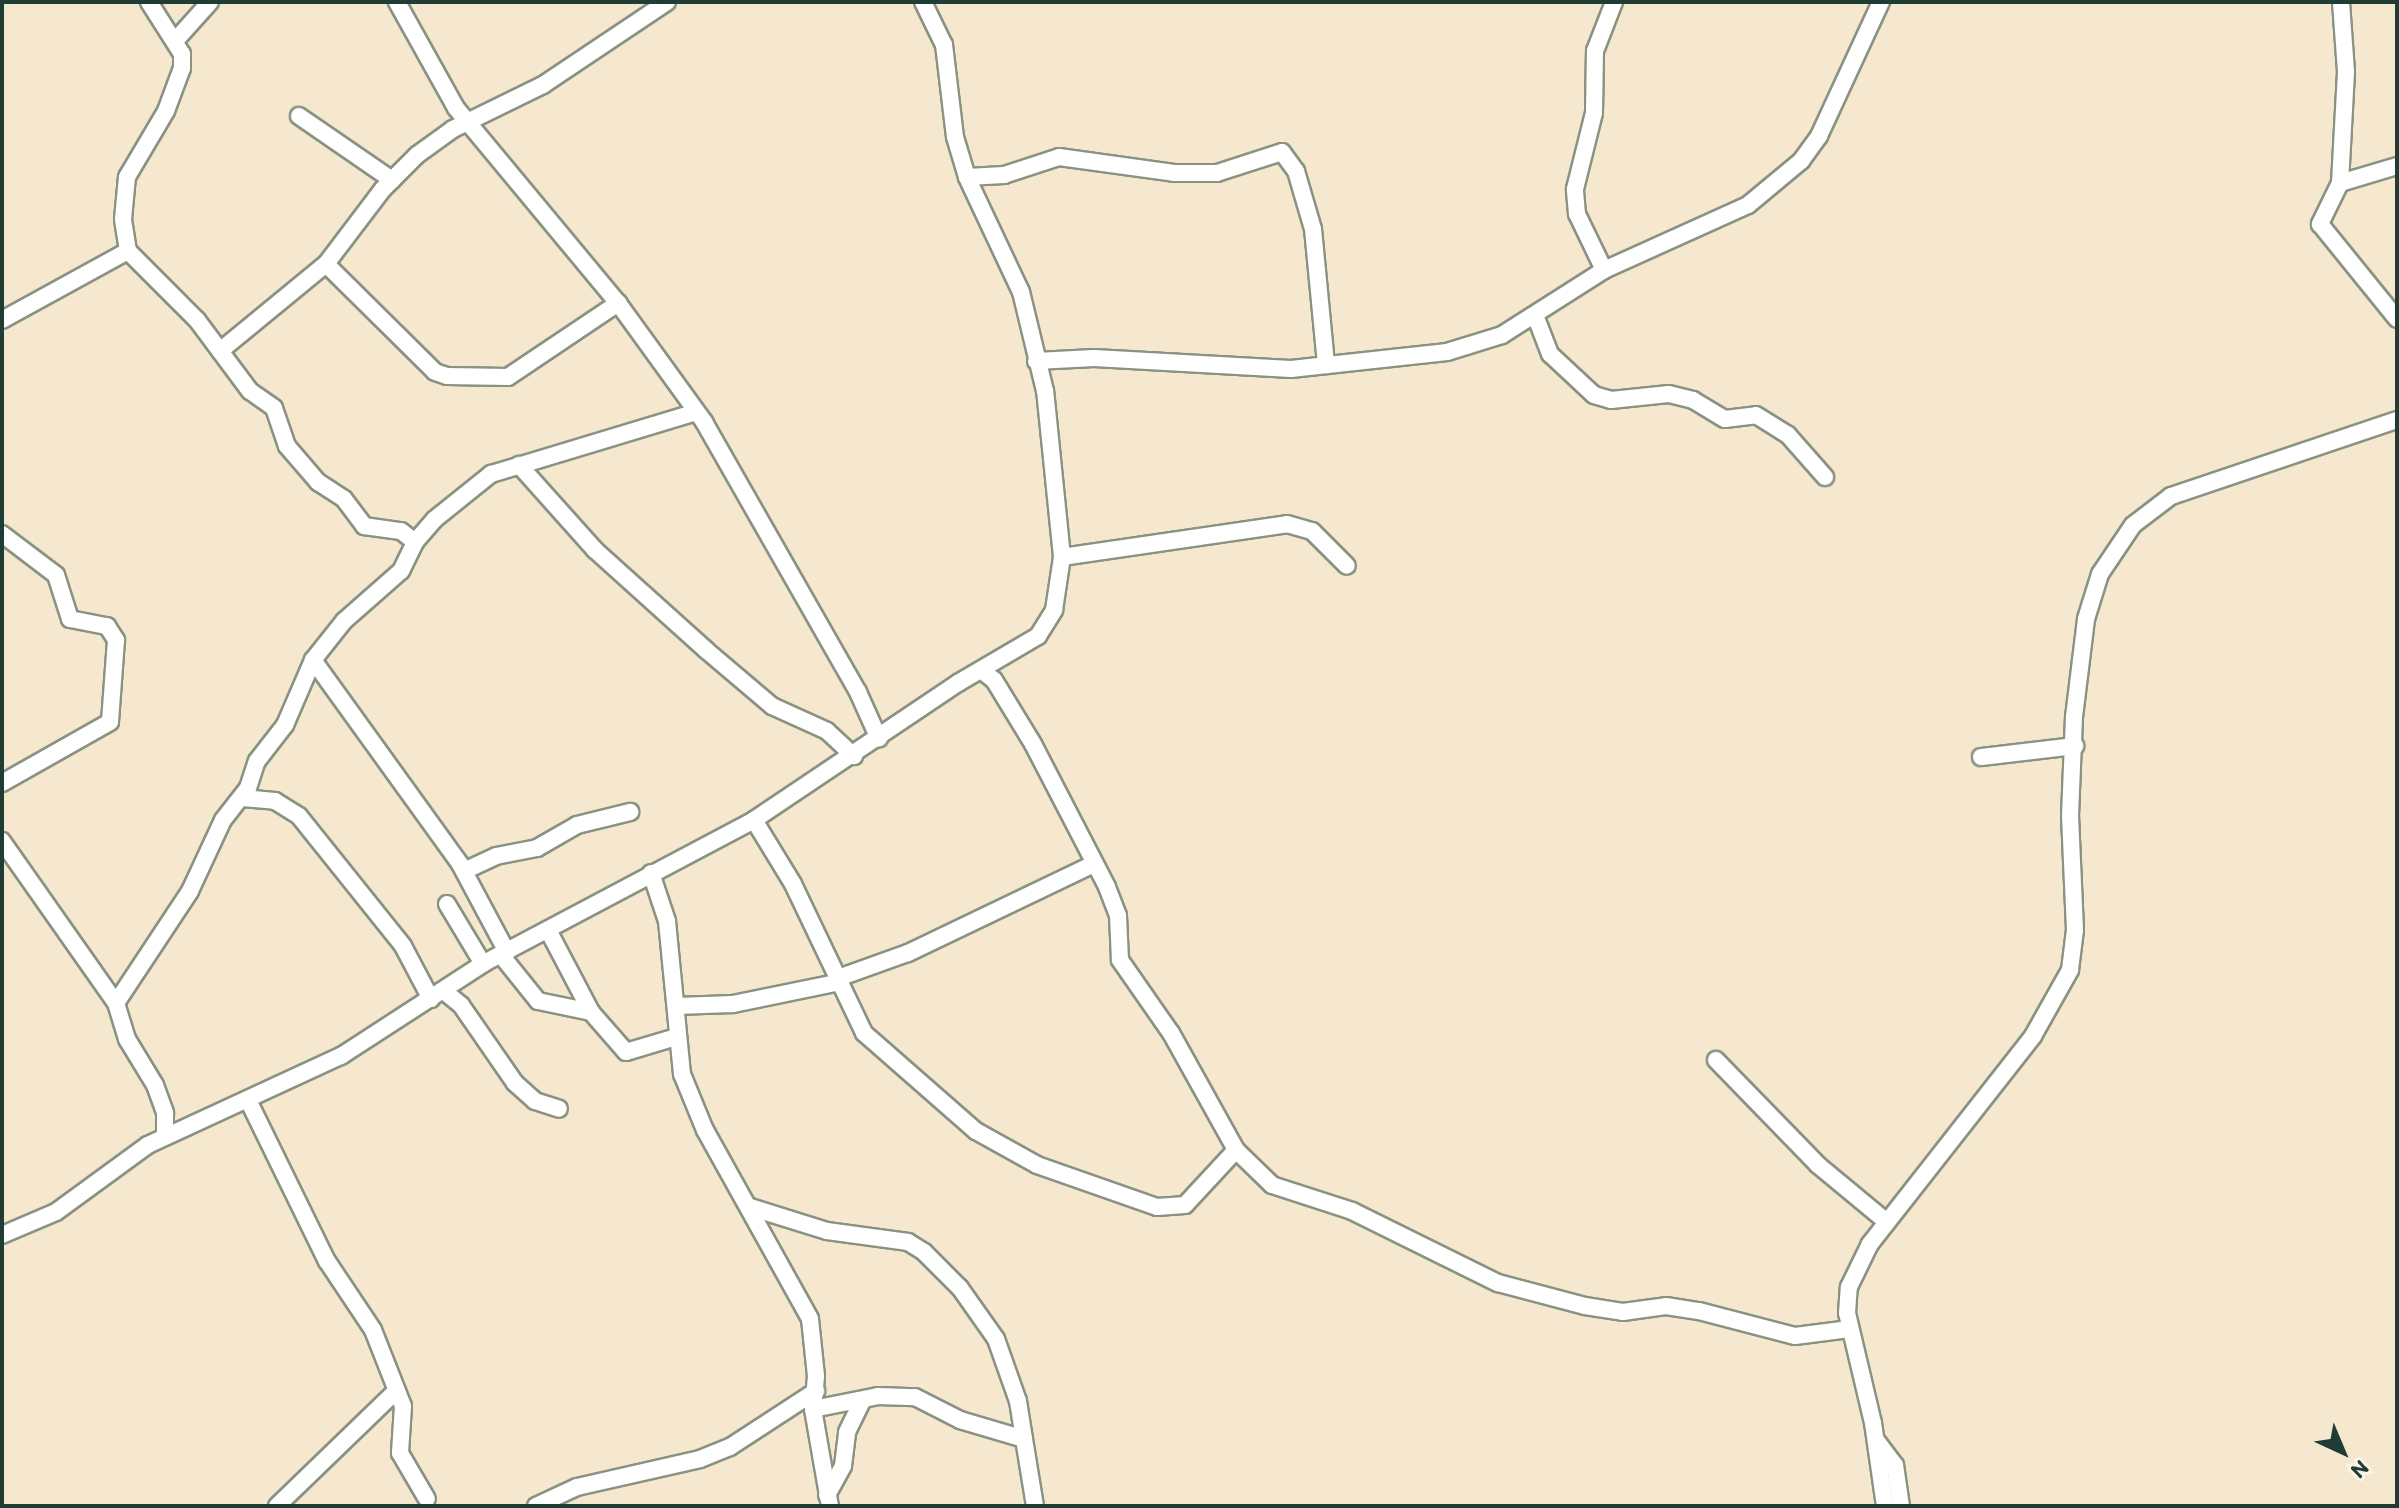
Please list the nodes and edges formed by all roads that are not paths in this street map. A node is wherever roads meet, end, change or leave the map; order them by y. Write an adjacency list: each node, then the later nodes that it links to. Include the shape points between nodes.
1 (149, 2): 9 (street)
2 (210, 2): 9 (street)
3 (397, 2): 11 (street)
4 (667, 2): 11 (street, via 524,97)
5 (923, 2): 13 (street, via 944,45 955,137)
6 (1614, 2): 18 (street, via 1595,51 1594,113 1575,189 1577,214)
7 (1881, 2): 18 (street, via 1829,117 1801,161 1737,211)
8 (2341, 2): 15 (street, via 2346,72)
9 (175, 41): 16 (street, via 182,54 178,84 125,186)
10 (299, 116): 14 (street)
11 (467, 121): 14 (street, via 417,155); 19 (street)
12 (2397, 166): 15 (street)
13 (967, 177): 24 (street, via 1016,279); 25 (street, via 1004,175 1059,157 1174,173 1217,173 1282,152 1296,171 1313,229)
14 (392, 180): 17 (street)
15 (2340, 183): 21 (street, via 2320,224)
16 (128, 251): 22 (street); 23 (street, via 142,258)
17 (326, 264): 19 (street, via 435,372 447,376 508,377); 23 (street)
18 (1604, 270): 20 (street)
19 (618, 303): 26 (street)
20 (1535, 315): 25 (street, via 1502,335 1447,352); 29 (street, via 1550,354 1594,395 1611,400 1669,394 1693,400 1725,419 1756,415 1788,435)
21 (2397, 319)
22 (2, 320)
23 (220, 351): 31 (street, via 250,391 274,408 287,446 318,482 344,499 364,526 401,531)
24 (1036, 361): 25 (street, via 1094,358 1260,370); 32 (street, via 1054,442)
25 (1326, 365)
26 (696, 412): 28 (street); 36 (street, via 768,530)
27 (2397, 420): 37 (street, via 2171,496 2133,525 2100,574 2086,619)
28 (519, 465): 31 (street, via 477,484); 38 (street, via 595,550 706,650 772,706 827,731)
29 (1825, 477)
30 (2, 534): 40 (street, via 56,575 70,619 107,626 116,640 110,722)
31 (415, 542): 34 (street, via 401,571 344,621)
32 (1062, 557): 33 (street, via 1287,524 1312,531); 35 (street, via 1054,610 1038,636)
33 (1347, 566)
34 (313, 660): 41 (street, via 285,725 257,761); 46 (street)
35 (981, 670): 36 (street); 45 (street, via 994,680 1033,744)
36 (879, 739): 38 (street)
37 (2075, 746): 39 (street); 64 (street, via 2070,816 2075,930 2060,994)
38 (854, 756): 43 (street)
39 (1981, 757)
40 (2, 783)
41 (242, 798): 53 (street, via 275,801 299,816); 54 (street, via 223,820 190,891)
42 (630, 812): 46 (street, via 577,825 537,848 496,856)
43 (754, 820): 47 (street); 52 (street, via 793,884)
44 (2, 841): 54 (street)
45 (1094, 864): 52 (street); 62 (street, via 1118,916 1120,960 1171,1033)
46 (464, 871): 50 (street)
47 (651, 873): 49 (street); 55 (street, via 667,921)
48 (447, 904): 51 (street)
49 (548, 930): 50 (street); 56 (street)
50 (504, 954): 51 (street); 56 (street, via 543,1004)
51 (483, 964): 53 (street)
52 (839, 980): 55 (street, via 733,1004); 62 (street, via 850,1013 879,1049 976,1131 1037,1165 1157,1207 1174,1208 1205,1188)
53 (438, 995): 59 (street, via 360,1046); 60 (street, via 461,1005 515,1083 535,1101)
54 (116, 1003): 61 (street, via 127,1039 155,1085 165,1113)
55 (676, 1006): 57 (street)
56 (591, 1012): 57 (street, via 626,1052)
57 (676, 1037): 63 (street, via 695,1110)
58 (1716, 1060): 64 (street, via 1818,1165)
59 (248, 1100): 61 (street); 68 (street, via 333,1271 373,1330)
60 (559, 1109)
61 (165, 1136): 65 (street, via 56,1212)
62 (1236, 1150): 66 (street, via 1282,1191 1352,1211 1498,1283 1623,1312 1666,1306 1699,1311 1795,1336)
63 (750, 1207): 67 (street, via 810,1319); 71 (street, via 827,1231 908,1242 924,1252 960,1288 996,1339 1018,1401)
64 (1887, 1222): 66 (street, via 1849,1287)
65 (2, 1235)
66 (1850, 1329): 72 (street)
67 (816, 1391): 70 (street); 76 (street, via 730,1447 700,1459 577,1487)
68 (395, 1392): 73 (street, via 406,1418 400,1453); 75 (street)
69 (862, 1401): 70 (street); 71 (street, via 915,1397 960,1420); 74 (street, via 847,1432 843,1466)
70 (813, 1409): 74 (street)
71 (1024, 1439): 77 (street)
72 (1876, 1440): 78 (street); 79 (street, via 1895,1465)
73 (427, 1499)
74 (829, 1501)
75 (277, 1506)
76 (536, 1506)
77 (1035, 1506)
78 (1885, 1506)
79 (1901, 1506)

